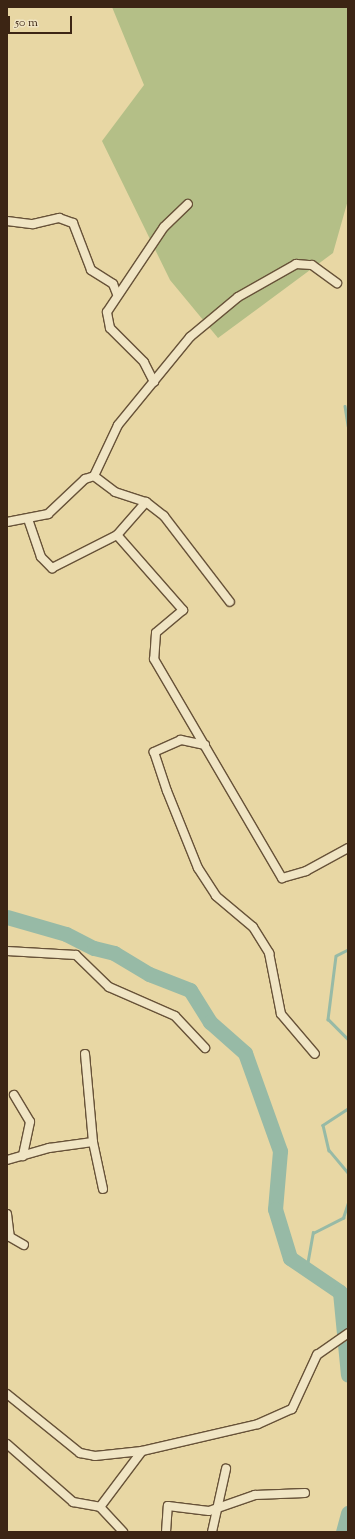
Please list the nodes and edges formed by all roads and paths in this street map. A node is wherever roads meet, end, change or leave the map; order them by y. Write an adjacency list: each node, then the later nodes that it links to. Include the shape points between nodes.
1 (188, 204): 4 (street, via 164,227)
2 (7, 222): 4 (street, via 32,224 58,218 73,223 91,270 113,284)
3 (337, 283): 5 (street, via 312,265 296,264 238,297 190,337)
4 (117, 294): 5 (street, via 107,312 110,328 144,362)
5 (154, 382): 6 (street, via 118,425)
6 (94, 476): 7 (street, via 115,492); 8 (street, via 85,479 48,514)
7 (146, 502): 10 (street); 11 (street, via 164,516)
8 (28, 519): 9 (street); 10 (street, via 41,557 52,568)
9 (7, 522)
10 (117, 535): 12 (street, via 183,610 156,633 154,659)
11 (230, 602)
12 (205, 745): 13 (street, via 282,878 306,871); 17 (street, via 181,740 166,743 154,752 198,868 216,896 253,927 269,953 281,1014)
13 (348, 848)
14 (7, 951): 15 (street, via 76,955 108,987 175,1016)
15 (205, 1048)
16 (85, 1054): 19 (street)
17 (315, 1054)
18 (14, 1094): 20 (street, via 30,1122)
19 (93, 1142): 20 (street); 22 (street)
20 (23, 1156): 21 (street)
21 (7, 1160)
22 (103, 1189)
23 (7, 1214): 24 (street, via 10,1237)
24 (24, 1245)
25 (348, 1333): 28 (street, via 318,1355 292,1409 258,1424)
26 (7, 1394): 28 (street, via 80,1454 95,1456)
27 (7, 1444): 31 (street, via 72,1502)
28 (142, 1451): 31 (street)
29 (226, 1469): 32 (street)
30 (305, 1493): 32 (street, via 255,1495)
31 (100, 1507): 33 (street)
32 (218, 1508): 34 (street, via 209,1511 168,1506); 35 (street)
33 (123, 1532)
34 (166, 1532)
35 (212, 1532)

